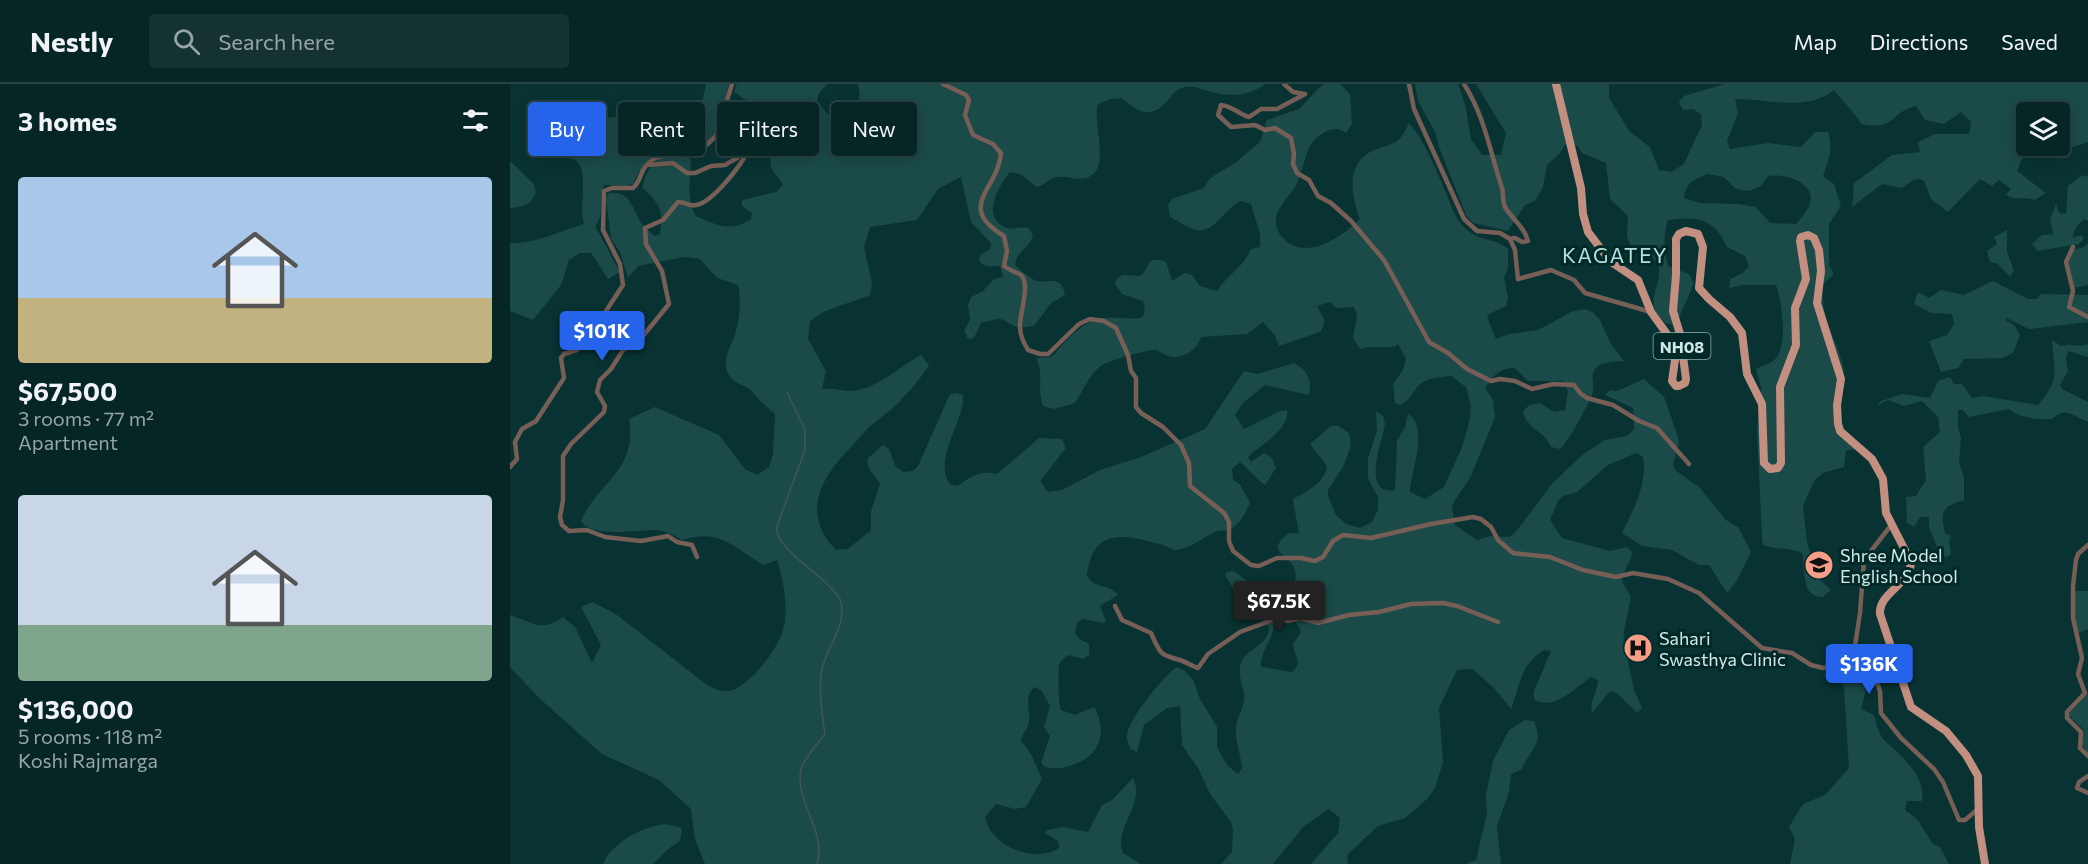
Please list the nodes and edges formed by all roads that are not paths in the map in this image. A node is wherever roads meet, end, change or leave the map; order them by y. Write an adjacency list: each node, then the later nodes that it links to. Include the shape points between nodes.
1 (732, 84): 7 (street, via 711,141 696,155 663,154)
2 (943, 84): 19 (street, via 966,96 969,100 965,116 973,135 993,144 1001,153 998,170 981,202 981,212 985,222 1004,236 1004,266 1024,281 1020,329 1028,350 1048,354 1079,324 1090,319 1116,328 1136,378 1136,407 1181,445 1189,463 1190,486 1224,513 1233,551 1251,565 1259,566 1277,558 1315,561 1343,535 1371,538 1473,517 1491,527 1498,540 1513,553 1550,557 1616,577 1633,573 1668,579 1699,592 1762,648 1792,653 1823,668)
3 (1284, 84): 12 (street, via 1293,92 1305,94 1278,109 1261,110 1249,117 1221,105 1220,119 1231,127 1275,128 1290,138 1297,173 1309,180 1318,196 1351,221 1384,260 1429,342 1491,381 1515,381 1532,389 1574,385 1587,398 1613,405 1656,428)
4 (1409, 84): 8 (street, via 1414,109 1464,219 1477,231 1500,233)
5 (1464, 84): 8 (street, via 1486,130 1503,203 1528,241)
6 (1556, 84): 10 (main road, NH08, via 1588,232 1611,262 1638,280)
7 (647, 165): 13 (street, via 633,188 604,191 603,230 620,264 620,292 606,311 604,327 561,358 564,378 536,421 522,429 515,442 517,459); 16 (street, via 673,163 687,173 694,173 725,165 737,158 745,145 748,147 724,185 699,204 678,202 663,220 645,228 646,244 662,271 669,304 638,342 623,350 600,380 597,392 604,412 563,456 560,518 569,531 587,530 605,537 638,541 668,536 692,545)
8 (1510, 239): 10 (street, via 1518,279 1551,270 1574,280 1586,293)
9 (2073, 248): 11 (street, via 2066,262 2073,291 2068,307)
10 (1651, 312): 14 (main road, NH08, via 1672,341 1672,381 1683,386 1686,370 1673,311 1676,239 1682,232 1696,232 1703,247 1700,288 1742,333 1747,374 1762,404 1764,463 1774,470 1781,463 1780,387 1796,345 1795,308 1806,279 1801,237 1814,238 1821,271 1817,303 1841,379 1837,405 1840,431 1877,468)
11 (2088, 317)
12 (1689, 464)
13 (510, 466)
14 (1892, 524): 19 (street, via 1864,560); 23 (main road, NH08, via 1911,567 1882,602 1882,621 1911,707 1946,731 1978,776)
15 (2088, 545): 20 (street, via 2078,554 2073,586 2073,618 2082,658 2078,674 2085,693 2067,712 2067,718 2081,732 2080,748)
16 (697, 557)
17 (1115, 606): 18 (street, via 1122,620 1151,633 1160,654 1198,668 1208,654 1237,634 1272,620 1301,618 1318,623 1411,604 1443,603)
18 (1498, 621)
19 (1853, 659): 23 (street, via 1874,674 1881,713 1934,769 1959,820 1965,820)
20 (2088, 756)
21 (2088, 776): 22 (street, via 2077,788)
22 (2088, 793)
23 (1978, 809): 24 (main road, NH08)
24 (1985, 864)

